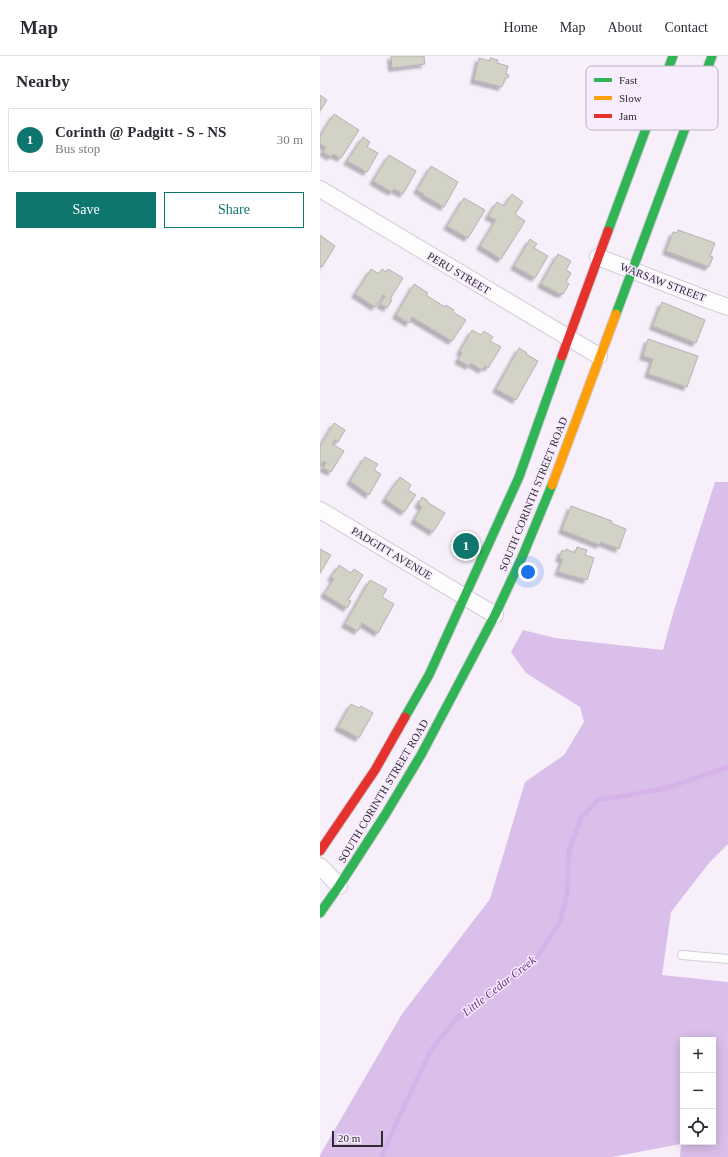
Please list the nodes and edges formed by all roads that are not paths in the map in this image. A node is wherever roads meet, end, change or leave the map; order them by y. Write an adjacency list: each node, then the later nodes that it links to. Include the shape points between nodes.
1 (672, 56): 3 (main road, SOUTH CORINTH STREET ROAD)
2 (712, 56): 4 (main road, SOUTH CORINTH STREET ROAD)
3 (668, 66)
4 (708, 66)
5 (645, 130): 8 (main road, SOUTH CORINTH STREET ROAD)
6 (684, 130): 9 (main road, SOUTH CORINTH STREET ROAD)
7 (320, 189): 11 (street, PERU STREET)
8 (598, 257): 9 (street, WARSAW STREET); 11 (main road, SOUTH CORINTH STREET ROAD)
9 (632, 270): 10 (street, WARSAW STREET); 12 (main road, SOUTH CORINTH STREET ROAD)
10 (728, 307)
11 (568, 338): 12 (street, PERU STREET); 14 (main road, SOUTH CORINTH STREET ROAD, via 519,477)
12 (599, 356): 15 (main road, SOUTH CORINTH STREET ROAD, via 552,484)
13 (320, 510): 14 (street, PADGITT AVENUE)
14 (464, 596): 15 (street, PADGITT AVENUE); 16 (main road, SOUTH CORINTH STREET ROAD, via 429,675 374,770 361,798)
15 (495, 615): 18 (main road, SOUTH CORINTH STREET ROAD, via 420,755)
16 (320, 851)
17 (320, 866): 18 (street)
18 (339, 886): 19 (main road, SOUTH CORINTH STREET ROAD)
19 (320, 913)
20 (682, 955): 21 (lane)
21 (728, 959)

